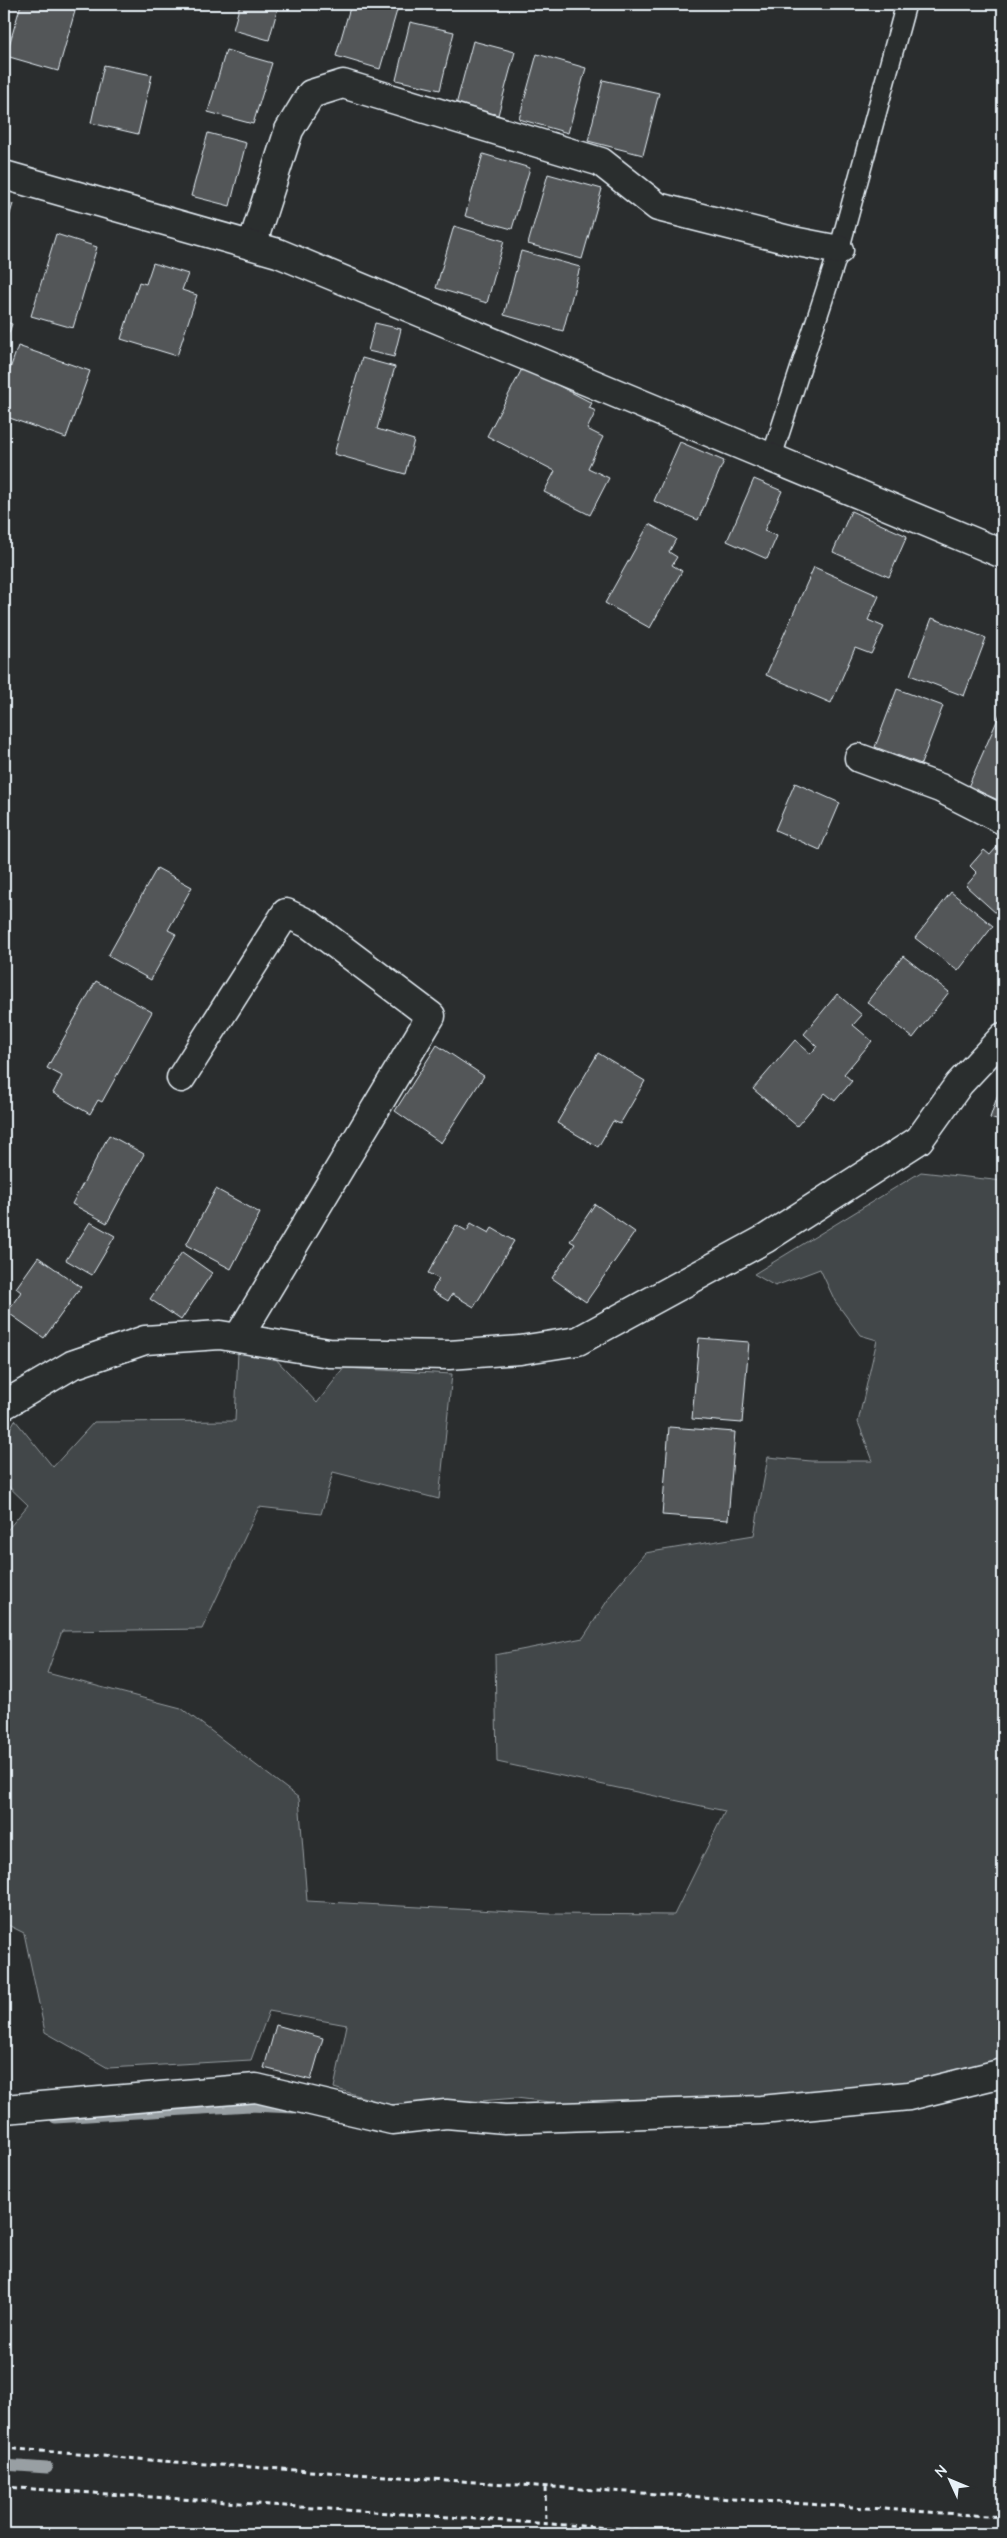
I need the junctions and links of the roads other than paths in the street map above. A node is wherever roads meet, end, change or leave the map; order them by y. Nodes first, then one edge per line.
1 (906, 4) edge
2 (4, 175) edge
3 (252, 245) junction
4 (839, 250) junction
5 (771, 459) junction
6 (1003, 554) edge
7 (859, 758) dead end
8 (1003, 820) edge
9 (1003, 1037) edge
10 (181, 1078) dead end
11 (238, 1338) junction
12 (4, 1405) edge
13 (1003, 2073) edge
14 (4, 2109) edge

1 - 4 lane
2 - 3 street
3 - 4 street
3 - 5 street
4 - 5 lane
5 - 6 street
7 - 8 street
9 - 11 street
10 - 11 street
11 - 12 street
13 - 14 street

